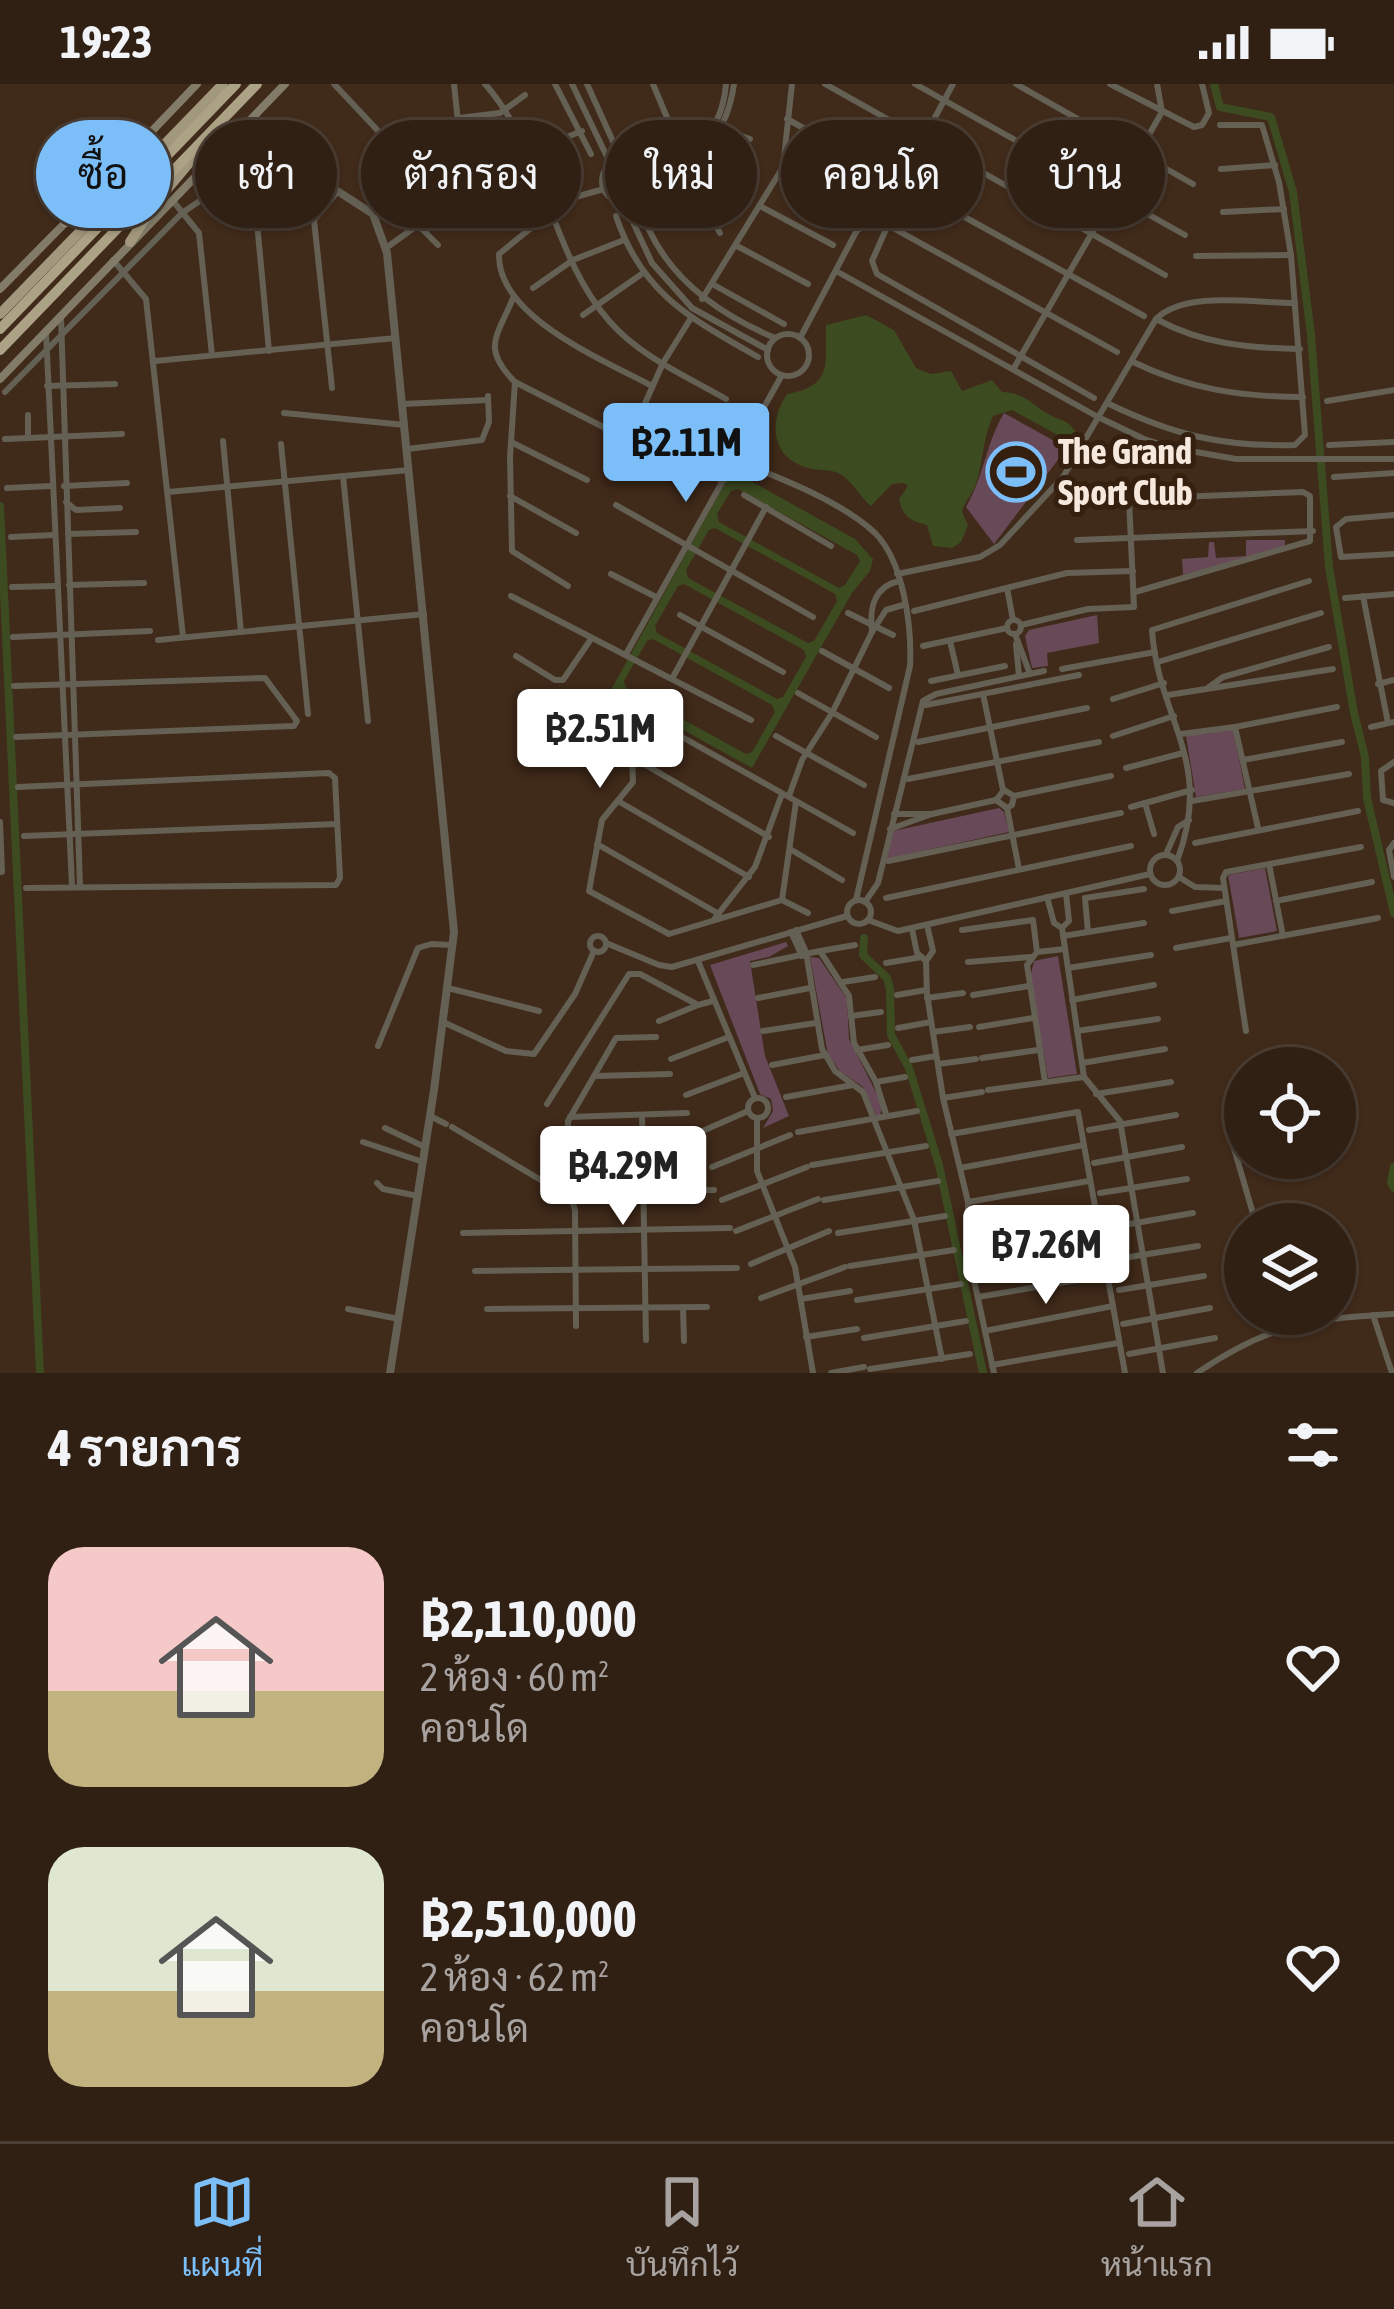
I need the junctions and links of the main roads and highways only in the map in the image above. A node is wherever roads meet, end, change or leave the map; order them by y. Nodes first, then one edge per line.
1 (197, 84) edge
2 (223, 84) edge
3 (236, 84) edge
4 (255, 84) edge
5 (286, 84) edge
6 (197, 111) junction
7 (163, 120) edge
8 (219, 120) edge
9 (171, 133) edge
10 (195, 145) edge
11 (195, 159) edge
12 (59, 228) edge
13 (130, 242) junction
14 (0, 290) edge
15 (0, 314) edge
16 (0, 328) edge
17 (2, 346) edge
18 (0, 379) edge

1 - 7 main road
2 - 6 highway
3 - 16 highway
4 - 8 highway
4 - 17 highway, bridge
5 - 13 main road
6 - 9 highway
6 - 15 highway
10 - 17 highway
11 - 13 highway
12 - 14 main road
13 - 18 main road

